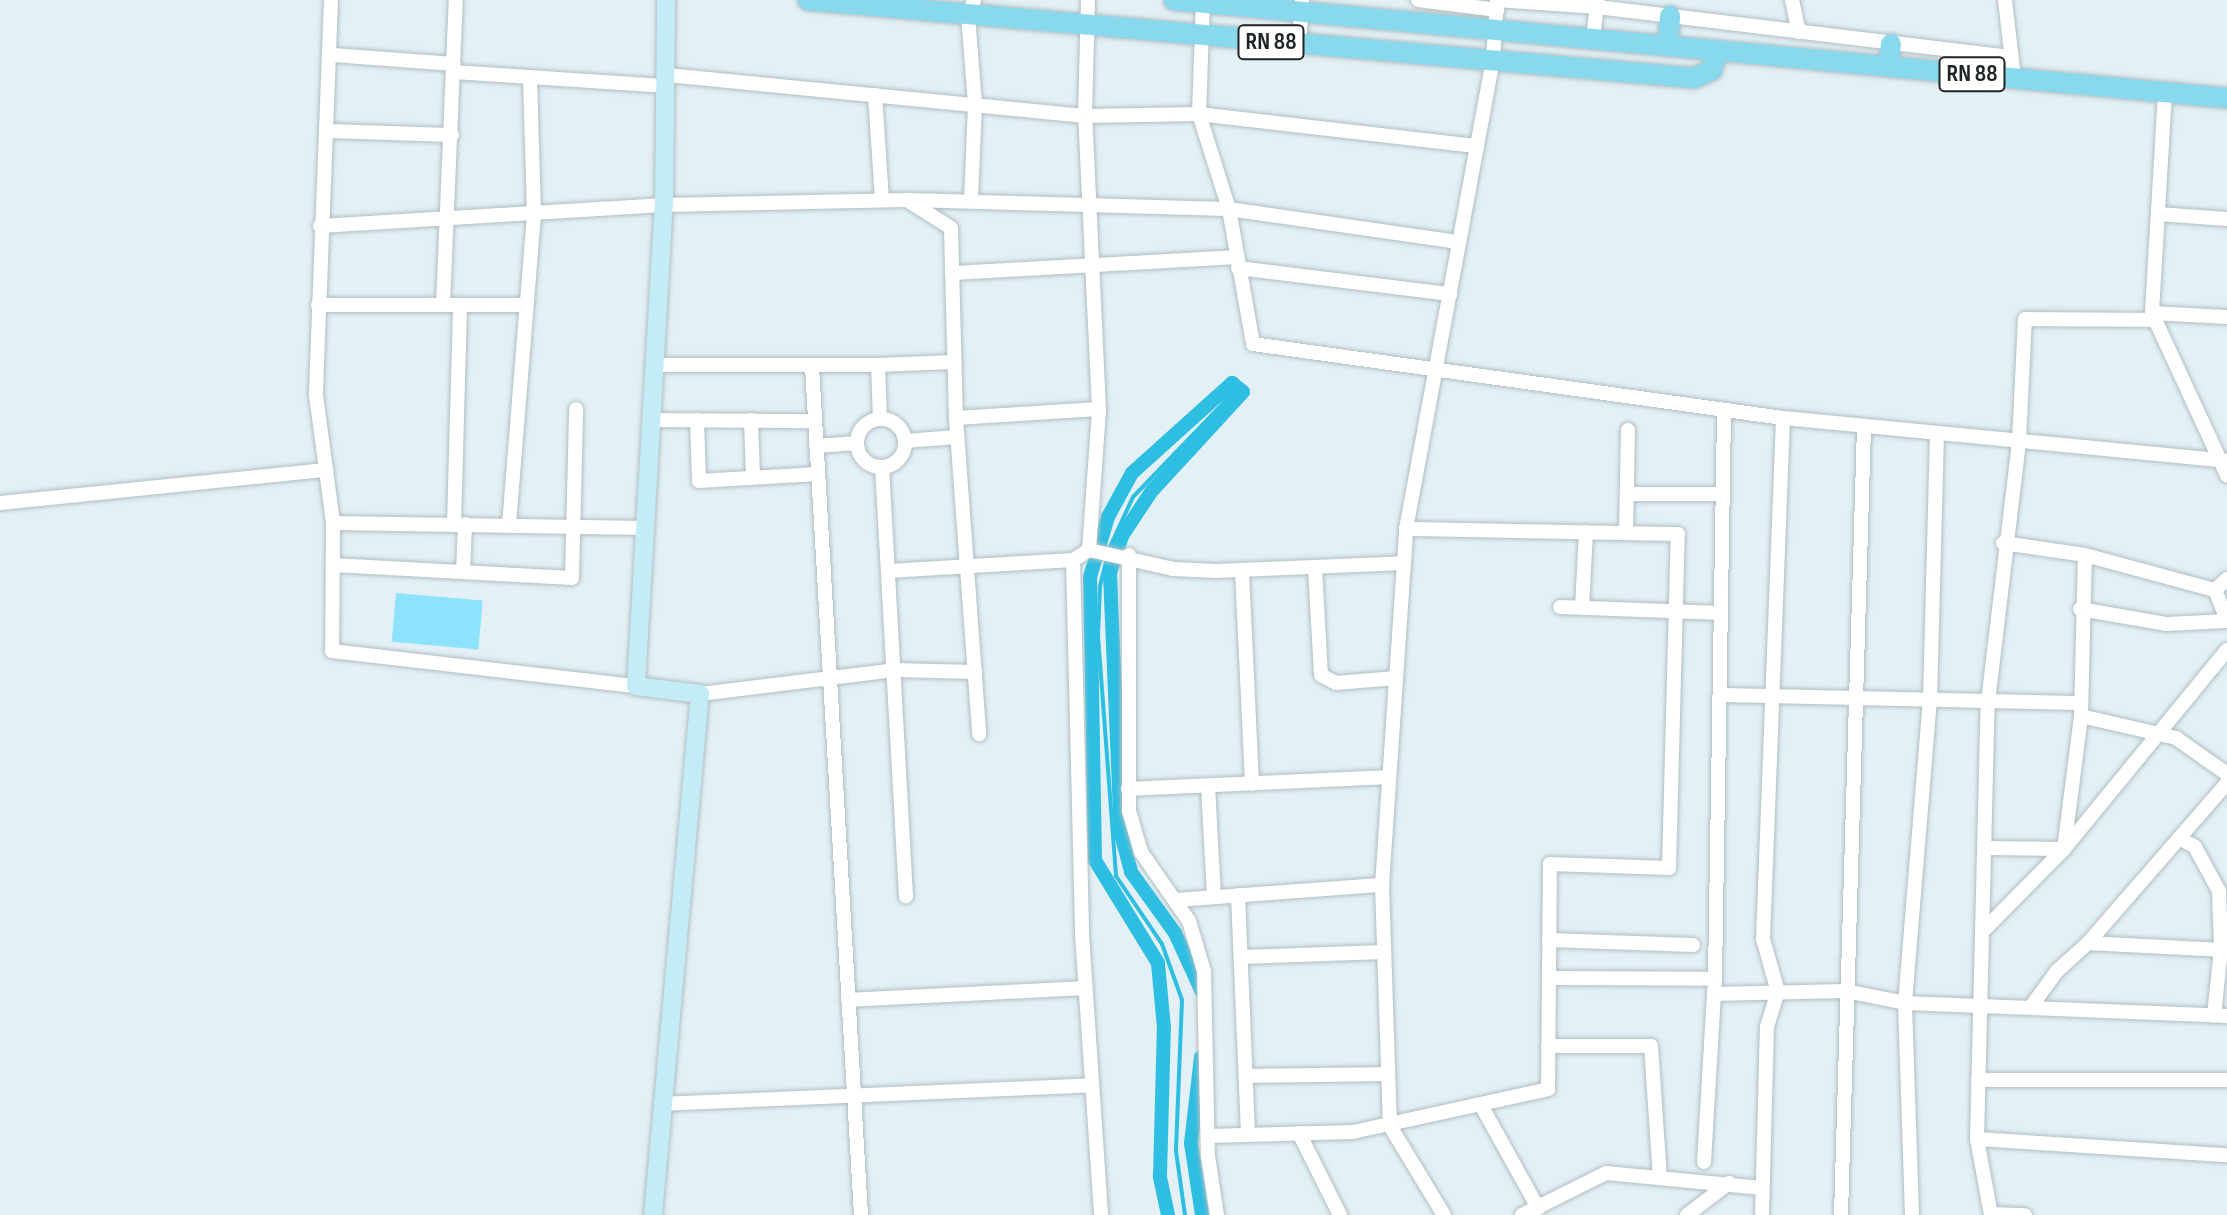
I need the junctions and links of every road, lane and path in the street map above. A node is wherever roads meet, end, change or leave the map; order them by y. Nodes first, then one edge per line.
1 (331, 0) edge
2 (456, 0) edge
3 (666, 0) edge
4 (818, 0) edge
5 (1088, 0) edge
6 (1174, 0) edge
7 (1418, 0) edge
8 (1792, 0) edge
9 (2005, 0) edge
10 (1202, 1) edge
11 (1598, 4) edge
12 (1302, 5) edge
13 (971, 8) edge
14 (1362, 8) edge
15 (1497, 10) edge
16 (1670, 16) junction
17 (1088, 27) junction
18 (1799, 32) junction
19 (1200, 38) junction
20 (1593, 38) junction
21 (1299, 44) junction
22 (1891, 44) junction
23 (1668, 46) junction
24 (1717, 51) junction
25 (333, 55) junction
26 (2012, 57) junction
27 (1493, 60) junction
28 (1889, 66) junction
29 (454, 68) junction
30 (530, 77) junction
31 (2014, 78) junction
32 (667, 80) junction
33 (2165, 93) junction
34 (875, 95) junction
35 (2227, 98) edge
36 (975, 104) junction
37 (1199, 114) junction
38 (1085, 116) junction
39 (327, 131) junction
40 (452, 135) junction
41 (1477, 146) junction
42 (882, 200) junction
43 (907, 200) junction
44 (971, 200) junction
45 (664, 205) junction
46 (1088, 205) junction
47 (1229, 209) junction
48 (534, 213) junction
49 (2158, 214) junction
50 (449, 218) junction
51 (2227, 219) edge
52 (320, 226) junction
53 (1459, 242) junction
54 (1237, 263) junction
55 (1089, 265) junction
56 (952, 273) junction
57 (1450, 294) junction
58 (318, 305) junction
59 (443, 305) junction
60 (460, 305) junction
61 (526, 305) junction
62 (2153, 316) junction
63 (2227, 317) edge
64 (953, 362) junction
65 (655, 365) junction
66 (878, 365) junction
67 (812, 366) junction
68 (1436, 369) junction
69 (576, 409) dead end
70 (1099, 409) junction
71 (1724, 410) junction
72 (956, 418) junction
73 (1783, 418) junction
74 (880, 419) junction
75 (652, 420) junction
76 (697, 420) junction
77 (751, 420) junction
78 (815, 421) junction
79 (1864, 426) junction
80 (1628, 430) dead end
81 (1937, 433) junction
82 (957, 437) junction
83 (905, 441) junction
84 (2019, 441) junction
85 (857, 443) junction
86 (816, 446) junction
87 (2223, 460) edge
88 (882, 467) junction
89 (326, 470) junction
90 (818, 474) junction
91 (2227, 475) edge
92 (753, 478) junction
93 (1630, 494) junction
94 (1723, 494) junction
95 (0, 503) edge
96 (333, 523) junction
97 (459, 524) junction
98 (509, 525) junction
99 (573, 525) junction
100 (645, 528) junction
101 (1406, 529) junction
102 (1586, 532) junction
103 (1626, 533) junction
104 (2003, 543) junction
105 (1093, 550) junction
106 (1123, 554) junction
107 (2085, 555) junction
108 (1073, 560) junction
109 (1404, 563) junction
110 (964, 564) junction
111 (333, 565) junction
112 (1315, 568) junction
113 (888, 571) junction
114 (1242, 571) junction
115 (463, 572) junction
116 (2227, 579) edge
117 (2215, 590) junction
118 (1560, 607) dead end
119 (1582, 608) junction
120 (2080, 609) junction
121 (1676, 613) junction
122 (1721, 613) junction
123 (2227, 620) edge
124 (2227, 650) edge
125 (895, 670) junction
126 (975, 672) junction
127 (826, 677) junction
128 (1396, 678) junction
129 (636, 686) junction
130 (700, 694) junction
131 (1720, 695) junction
132 (1775, 698) junction
133 (1855, 698) junction
134 (1930, 700) junction
135 (1988, 702) junction
136 (2081, 709) junction
137 (979, 734) dead end
138 (2160, 735) junction
139 (2227, 774) edge
140 (1389, 777) junction
141 (2227, 783) edge
142 (1252, 784) junction
143 (1208, 786) junction
144 (1128, 789) junction
145 (2179, 838) junction
146 (1988, 848) junction
147 (2064, 849) junction
148 (1382, 885) junction
149 (1238, 895) junction
150 (906, 896) dead end
151 (1214, 897) junction
152 (1176, 900) junction
153 (1986, 928) junction
154 (1549, 940) junction
155 (2088, 943) junction
156 (1693, 945) dead end
157 (2224, 949) edge
158 (1384, 952) junction
159 (1241, 957) junction
160 (1549, 978) junction
161 (1715, 986) junction
162 (1085, 988) junction
163 (1846, 991) junction
164 (1778, 992) junction
165 (848, 1000) junction
166 (1905, 1003) junction
167 (1982, 1004) junction
168 (2030, 1008) junction
169 (2220, 1016) edge
170 (1548, 1046) junction
171 (1388, 1074) junction
172 (1246, 1076) junction
173 (1978, 1080) junction
174 (2227, 1080) edge
175 (1092, 1085) junction
176 (854, 1097) junction
177 (661, 1104) junction
178 (1481, 1105) junction
179 (1390, 1126) junction
180 (1299, 1133) junction
181 (1248, 1135) junction
182 (1208, 1136) junction
183 (1977, 1139) junction
184 (2227, 1155) edge
185 (1704, 1162) dead end
186 (1660, 1177) junction
187 (1729, 1183) junction
188 (1762, 1188) junction
189 (1538, 1208) junction
190 (1991, 1214) edge
191 (653, 1215) edge
192 (861, 1215) edge
193 (1101, 1215) edge
194 (1217, 1215) edge
195 (1340, 1215) edge
196 (1444, 1215) edge
197 (1522, 1215) edge
198 (1687, 1215) edge
199 (1762, 1215) edge
200 (1841, 1215) edge
201 (1912, 1215) edge
202 (2025, 1215) edge

1 - 25 street
2 - 29 street
3 - 32 street
4 - 13 main road, RN 88
5 - 17 street
6 - 10 main road
7 - 15 street
8 - 18 street
9 - 26 street
10 - 12 main road
10 - 19 street
11 - 15 street
11 - 16 street
11 - 20 street
12 - 14 main road
12 - 21 street
13 - 17 main road, RN 88
13 - 36 street
14 - 15 main road
15 - 20 main road
15 - 27 street
16 - 18 street
16 - 23 main road
17 - 19 main road, RN 88
17 - 38 street
18 - 22 street
19 - 21 main road, RN 88
19 - 37 street
20 - 23 main road
21 - 27 main road, RN 88
22 - 26 street
22 - 28 main road
23 - 24 main road
24 - 27 main road, RN 88
24 - 28 main road, RN 88
25 - 29 street
25 - 39 street
26 - 31 street
27 - 41 street
28 - 31 main road, RN 88
29 - 30 street
29 - 40 street
30 - 32 street
30 - 48 street
31 - 33 main road, RN 88
32 - 34 street
32 - 45 street
33 - 35 main road, RN 88
33 - 49 street
34 - 36 street
34 - 42 street
36 - 38 street
36 - 44 street
37 - 38 street
37 - 41 street
37 - 47 street
38 - 46 street
39 - 40 street
39 - 52 street
40 - 50 street
41 - 53 street
42 - 43 street
42 - 45 street
43 - 44 street
43 - 56 street
44 - 46 street
45 - 48 street
45 - 65 street
46 - 47 street
46 - 55 street
47 - 53 street
47 - 54 street
48 - 50 street
48 - 61 street
49 - 51 street
49 - 62 street
50 - 52 street
50 - 59 street
52 - 58 street
53 - 57 street
54 - 55 street
54 - 57 street
54 - 68 street
55 - 56 street
55 - 70 street
56 - 64 street
57 - 68 street
58 - 59 street
58 - 89 street
59 - 60 street
60 - 61 street
60 - 97 street
61 - 98 street
62 - 63 street
62 - 84 street
62 - 87 street
64 - 66 street
64 - 72 street
65 - 67 street
65 - 75 street
66 - 67 street
66 - 74 street
67 - 78 street
68 - 71 street
68 - 101 street
69 - 99 street
70 - 72 street
70 - 105 street
71 - 73 street
71 - 94 street
72 - 82 street
73 - 79 street
73 - 132 street
74 - 83 street
74 - 85 street
75 - 76 street
75 - 100 street
76 - 77 street
76 - 92 street
77 - 78 street
77 - 92 street
78 - 86 street
79 - 81 street
79 - 133 street
80 - 93 street
81 - 84 street
81 - 134 street
82 - 83 street
82 - 110 street
83 - 88 street
84 - 87 street
84 - 104 street
85 - 86 street
85 - 88 street
86 - 90 street
87 - 91 street
88 - 113 street
89 - 95 street
89 - 96 street
90 - 92 street
90 - 127 street
93 - 94 street
93 - 103 street
94 - 122 street
96 - 97 street
96 - 111 street
97 - 98 street
97 - 115 street
98 - 99 street
99 - 100 street
99 - 115 street
100 - 129 street
101 - 102 street
101 - 109 street
102 - 103 street
102 - 119 street
103 - 121 street
104 - 107 street
104 - 135 street
105 - 106 street
105 - 108 street
106 - 114 street
106 - 144 street
107 - 117 street
107 - 120 street
108 - 110 street
108 - 162 street
109 - 112 street
109 - 128 street
110 - 113 street
110 - 126 street
111 - 115 street
111 - 129 street
112 - 114 street
112 - 128 street
113 - 125 street
114 - 142 street
116 - 117 street
117 - 123 street
118 - 119 street
119 - 121 street
120 - 123 street
120 - 136 street
121 - 122 street
121 - 154 street
122 - 131 street
124 - 138 street
125 - 126 street
125 - 127 street
125 - 150 street
126 - 137 street
127 - 130 street
127 - 165 street
128 - 140 street
129 - 130 street
130 - 177 street
131 - 132 street
131 - 161 street
132 - 133 street
132 - 164 street
133 - 134 street
133 - 163 street
134 - 135 street
134 - 166 street
135 - 136 street
135 - 146 street
136 - 138 street
136 - 147 street
138 - 139 street
138 - 147 street
140 - 142 street
140 - 148 street
141 - 145 street
142 - 143 street
143 - 144 street
143 - 151 street
144 - 152 street
145 - 155 street
145 - 157 street
146 - 147 street
146 - 153 street
147 - 153 street
148 - 149 street
148 - 158 street
149 - 151 street
149 - 159 street
151 - 152 street
152 - 182 street
153 - 167 street
154 - 156 street
154 - 160 street
155 - 157 street
155 - 168 street
157 - 169 street
158 - 159 street
158 - 171 street
159 - 172 street
160 - 161 street
160 - 170 street
161 - 164 street
161 - 185 street
162 - 165 street
162 - 175 street
163 - 164 street
163 - 166 street
163 - 200 street
164 - 188 street
165 - 176 street
166 - 167 street
166 - 201 street
167 - 168 street
167 - 173 street
168 - 169 street
170 - 178 street
170 - 186 street
171 - 172 street
171 - 179 street
172 - 181 street
173 - 174 street
173 - 183 street
175 - 176 street
175 - 193 street
176 - 177 street
176 - 192 street
177 - 191 street
178 - 179 street
178 - 189 street
179 - 180 street
179 - 196 street
180 - 181 street
180 - 195 street
181 - 182 street
182 - 194 street
183 - 184 street
183 - 190 street
186 - 187 street
186 - 189 street
187 - 188 street
187 - 198 street
188 - 199 street
189 - 197 street
190 - 202 street

